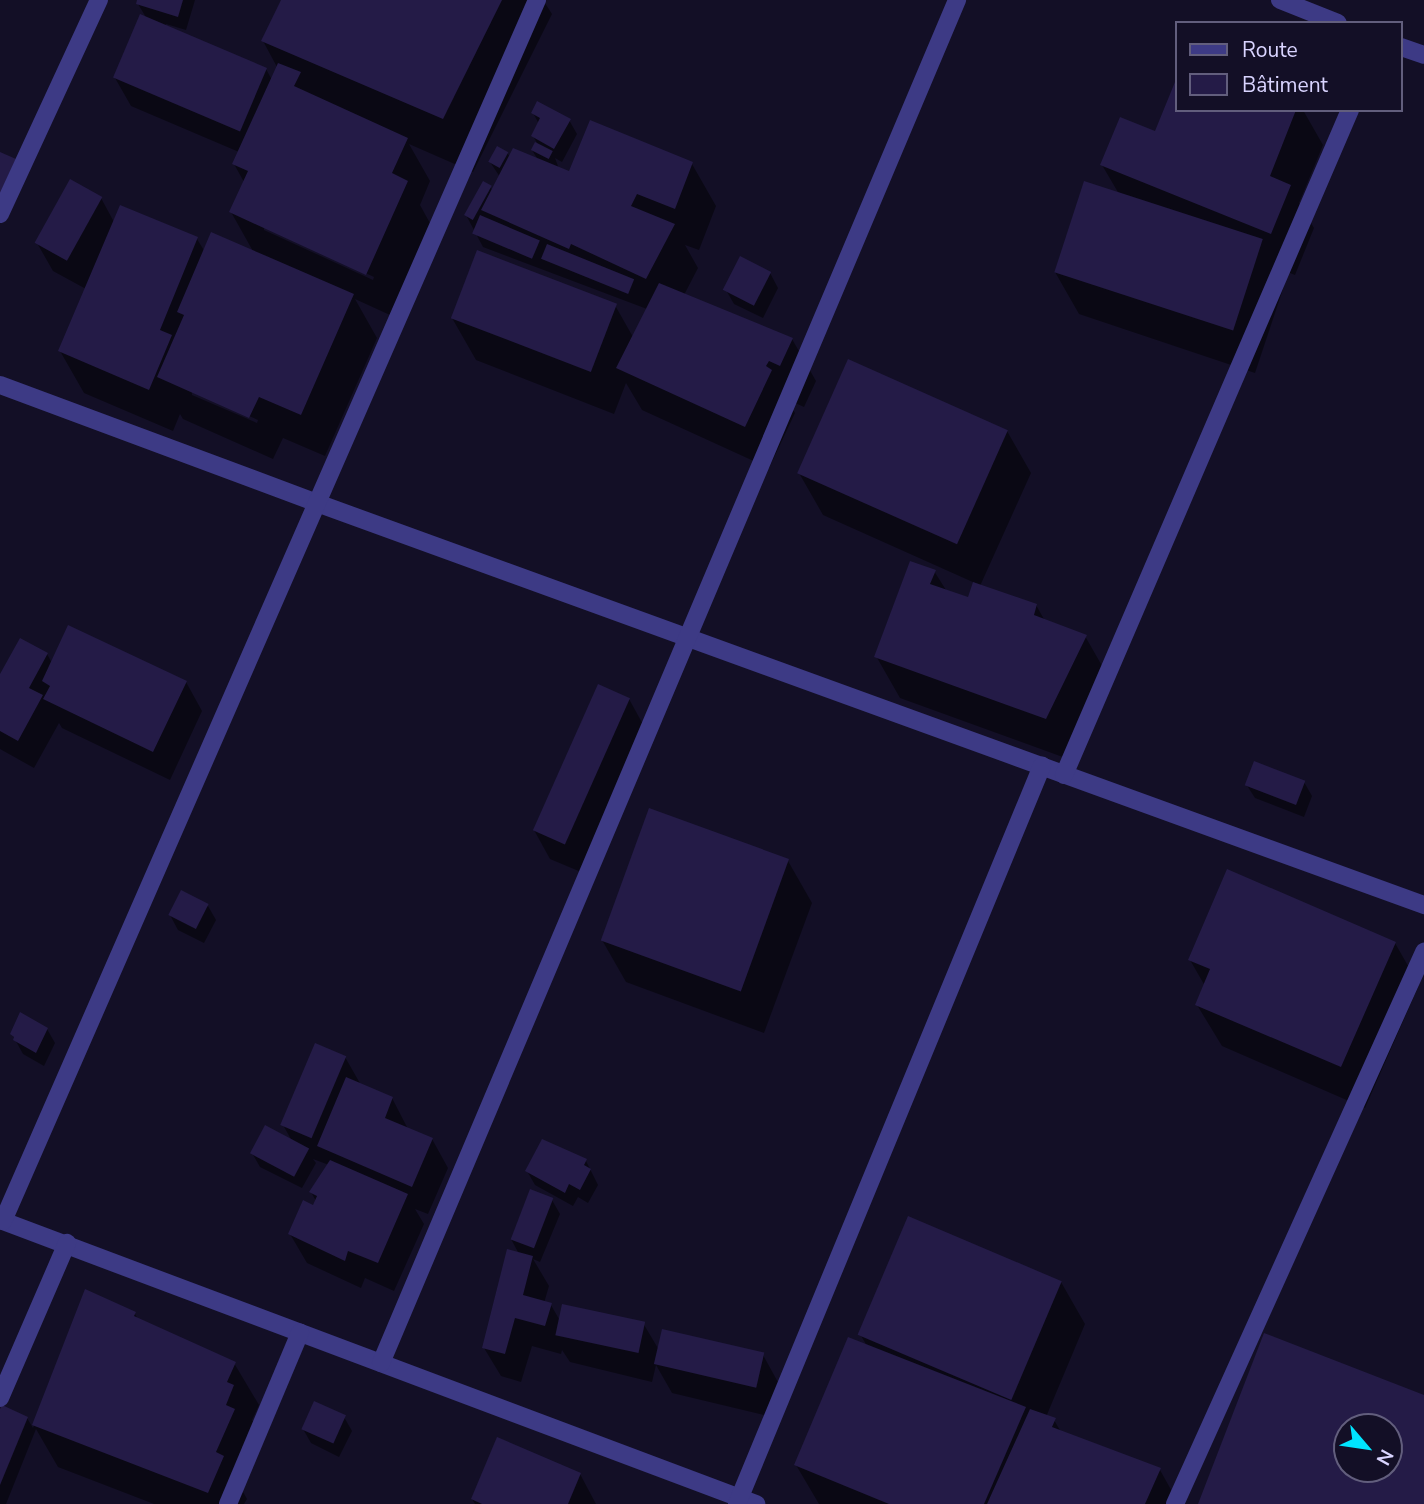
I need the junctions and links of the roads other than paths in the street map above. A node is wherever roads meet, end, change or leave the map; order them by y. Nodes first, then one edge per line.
1 (99, 0) edge
2 (537, 0) edge
3 (957, 0) edge
4 (1280, 0) edge
5 (1333, 21) edge
6 (1403, 48) edge
7 (1424, 55) edge
8 (1349, 112) edge
9 (0, 214) edge
10 (0, 385) edge
11 (317, 503) junction
12 (689, 638) junction
13 (1042, 766) junction
14 (1064, 775) junction
15 (1424, 905) edge
16 (1424, 952) edge
17 (1, 1220) edge
18 (67, 1244) junction
19 (300, 1333) junction
20 (381, 1363) junction
21 (0, 1398) edge
22 (744, 1502) edge
23 (228, 1504) edge
24 (1175, 1504) edge

1 - 9 street
2 - 11 street
3 - 12 street
4 - 5 street
6 - 7 street
8 - 14 street
10 - 11 street
11 - 12 street
11 - 17 street
12 - 13 street
12 - 20 street
13 - 14 street
13 - 22 street
14 - 15 street
16 - 24 street
17 - 18 street
18 - 19 street
18 - 21 street
19 - 20 street
19 - 23 street
20 - 22 street

